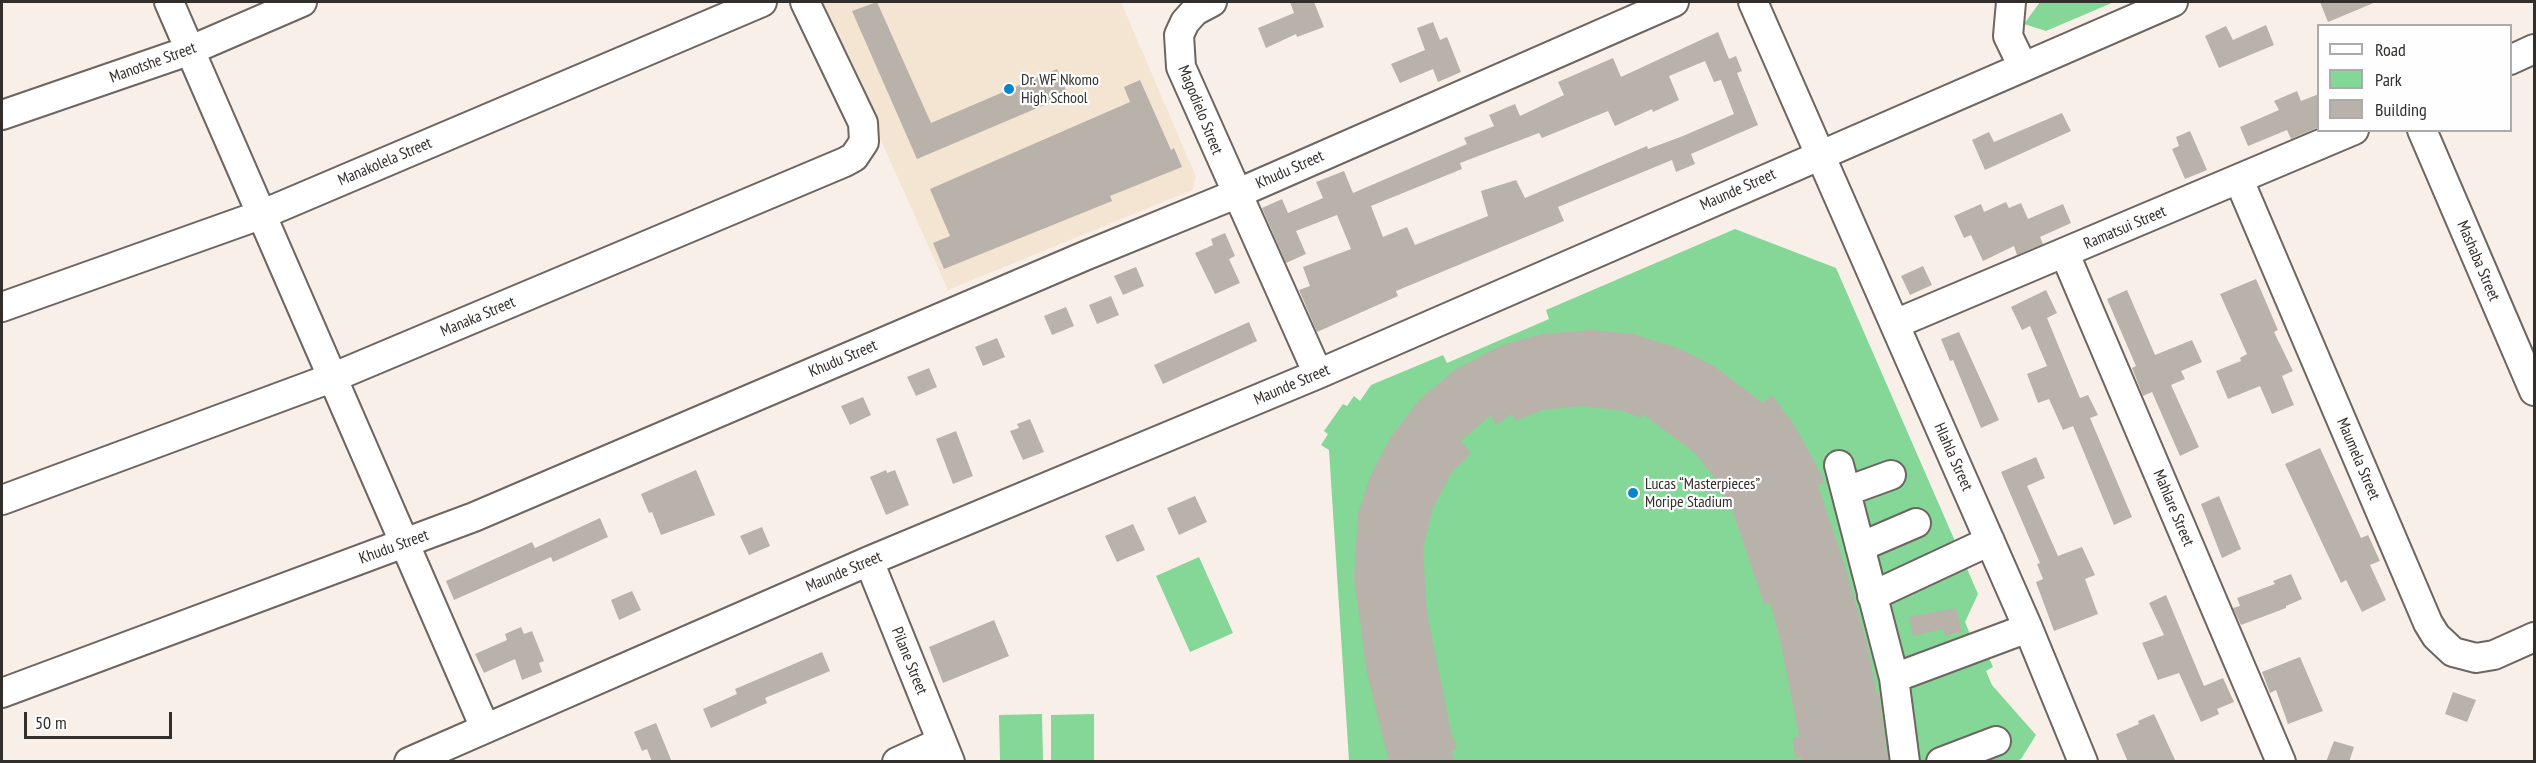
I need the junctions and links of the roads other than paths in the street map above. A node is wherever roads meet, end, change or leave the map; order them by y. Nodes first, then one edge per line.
1 (169, 2) edge
2 (302, 2) edge
3 (762, 2) edge
4 (805, 2) edge
5 (1212, 2) edge
6 (1674, 2) edge
7 (1754, 2) edge
8 (2011, 2) edge
9 (2173, 2) edge
10 (2535, 49) edge
11 (191, 50) junction
12 (2512, 60) edge
13 (2023, 67) junction
14 (2, 116) edge
15 (2349, 132) edge
16 (2423, 132) edge
17 (1821, 154) junction
18 (2239, 180) junction
19 (1236, 194) junction
20 (263, 214) junction
21 (2065, 254) junction
22 (2, 307) edge
23 (1895, 324) junction
24 (1318, 374) junction
25 (334, 377) junction
26 (2535, 392) edge
27 (1839, 465) dead end
28 (1891, 474) dead end
29 (1847, 491) junction
30 (2, 500) edge
31 (1916, 523) dead end
32 (1990, 542) junction
33 (404, 543) junction
34 (1860, 547) junction
35 (869, 561) junction
36 (1872, 596) junction
37 (2028, 628) junction
38 (2535, 637) edge
39 (1894, 678) junction
40 (2, 693) edge
41 (485, 728) junction
42 (1996, 741) dead end
43 (945, 752) edge
44 (409, 762) edge
45 (897, 762) edge
46 (1905, 762) edge
47 (1941, 762) edge
48 (2083, 762) edge
49 (2280, 762) edge

1 - 11 street
2 - 11 street, Manotshe Street
3 - 20 street, Manakolela Street
4 - 25 street, Manaka Street
5 - 19 street, Magodielo Street
6 - 19 street, Khudu Street
7 - 17 street, Hlahla Street
8 - 13 street
9 - 13 street, Maunde Street
10 - 12 street
11 - 14 street, Manotshe Street
11 - 20 street
13 - 17 street, Maunde Street
15 - 18 street, Ramatsui Street
16 - 26 street, Mashaba Street
17 - 23 street, Hlahla Street
17 - 24 street, Maunde Street
18 - 21 street, Ramatsui Street
18 - 38 street, Maumela Street
19 - 24 street, Magodielo Street
19 - 33 street, Khudu Street
20 - 22 street, Manakolela Street
20 - 25 street
21 - 23 street, Ramatsui Street
21 - 49 street, Mahlare Street
23 - 32 street, Hlahla Street
24 - 35 street, Maunde Street
25 - 30 street, Manaka Street
25 - 33 street
27 - 29 street
28 - 29 street
29 - 34 street
31 - 34 street
32 - 36 street
32 - 37 street, Hlahla Street
33 - 40 street, Khudu Street
33 - 41 street
34 - 36 street
35 - 41 street, Maunde Street
35 - 43 street, Pilane Street
36 - 39 street
37 - 39 street
37 - 48 street, Hlahla Street
39 - 46 street
41 - 44 street, Maunde Street
42 - 47 street
43 - 45 street

